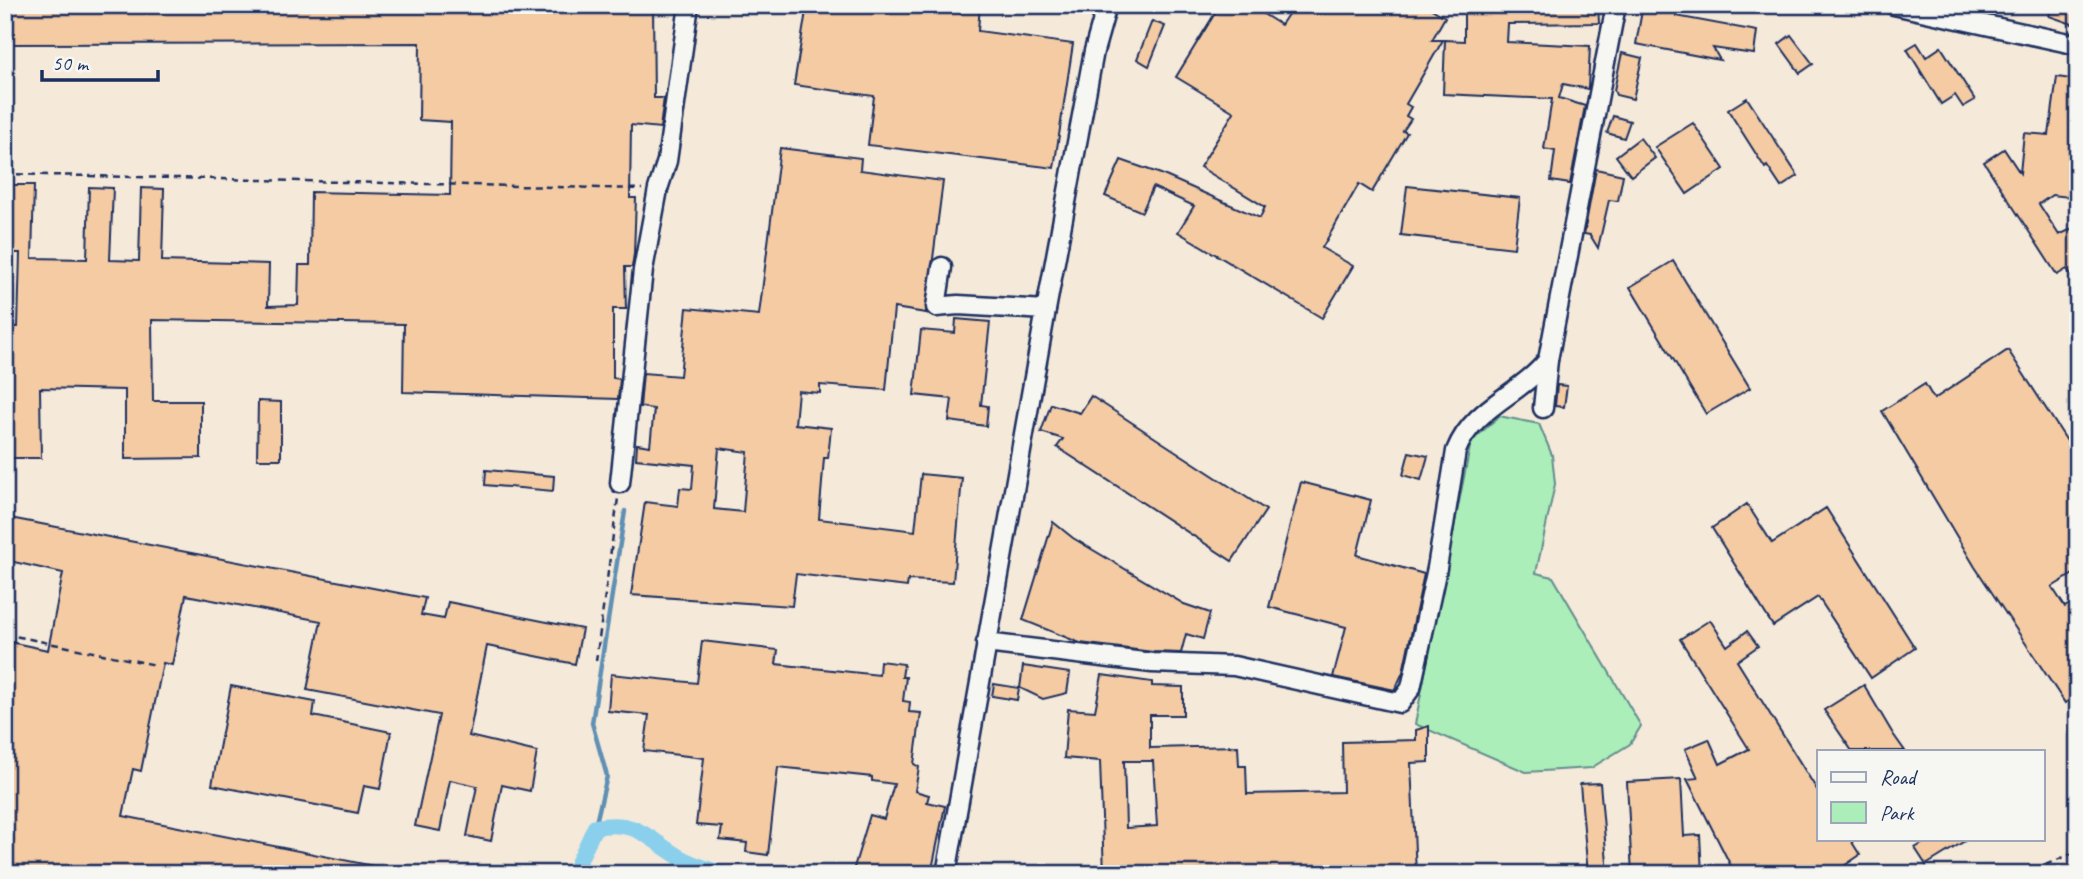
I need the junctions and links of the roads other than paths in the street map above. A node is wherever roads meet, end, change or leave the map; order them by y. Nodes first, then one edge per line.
1 (689, 5) edge
2 (1107, 5) edge
3 (1616, 5) edge
4 (1894, 5) edge
5 (2078, 45) edge
6 (942, 267) dead end
7 (1039, 310) junction
8 (1548, 360) junction
9 (1543, 408) dead end
10 (620, 482) road end
11 (986, 643) junction
12 (946, 874) edge

1 - 10 street
2 - 7 street
3 - 8 street
4 - 5 street
6 - 7 street
7 - 11 street
8 - 9 street
8 - 11 street
11 - 12 street

